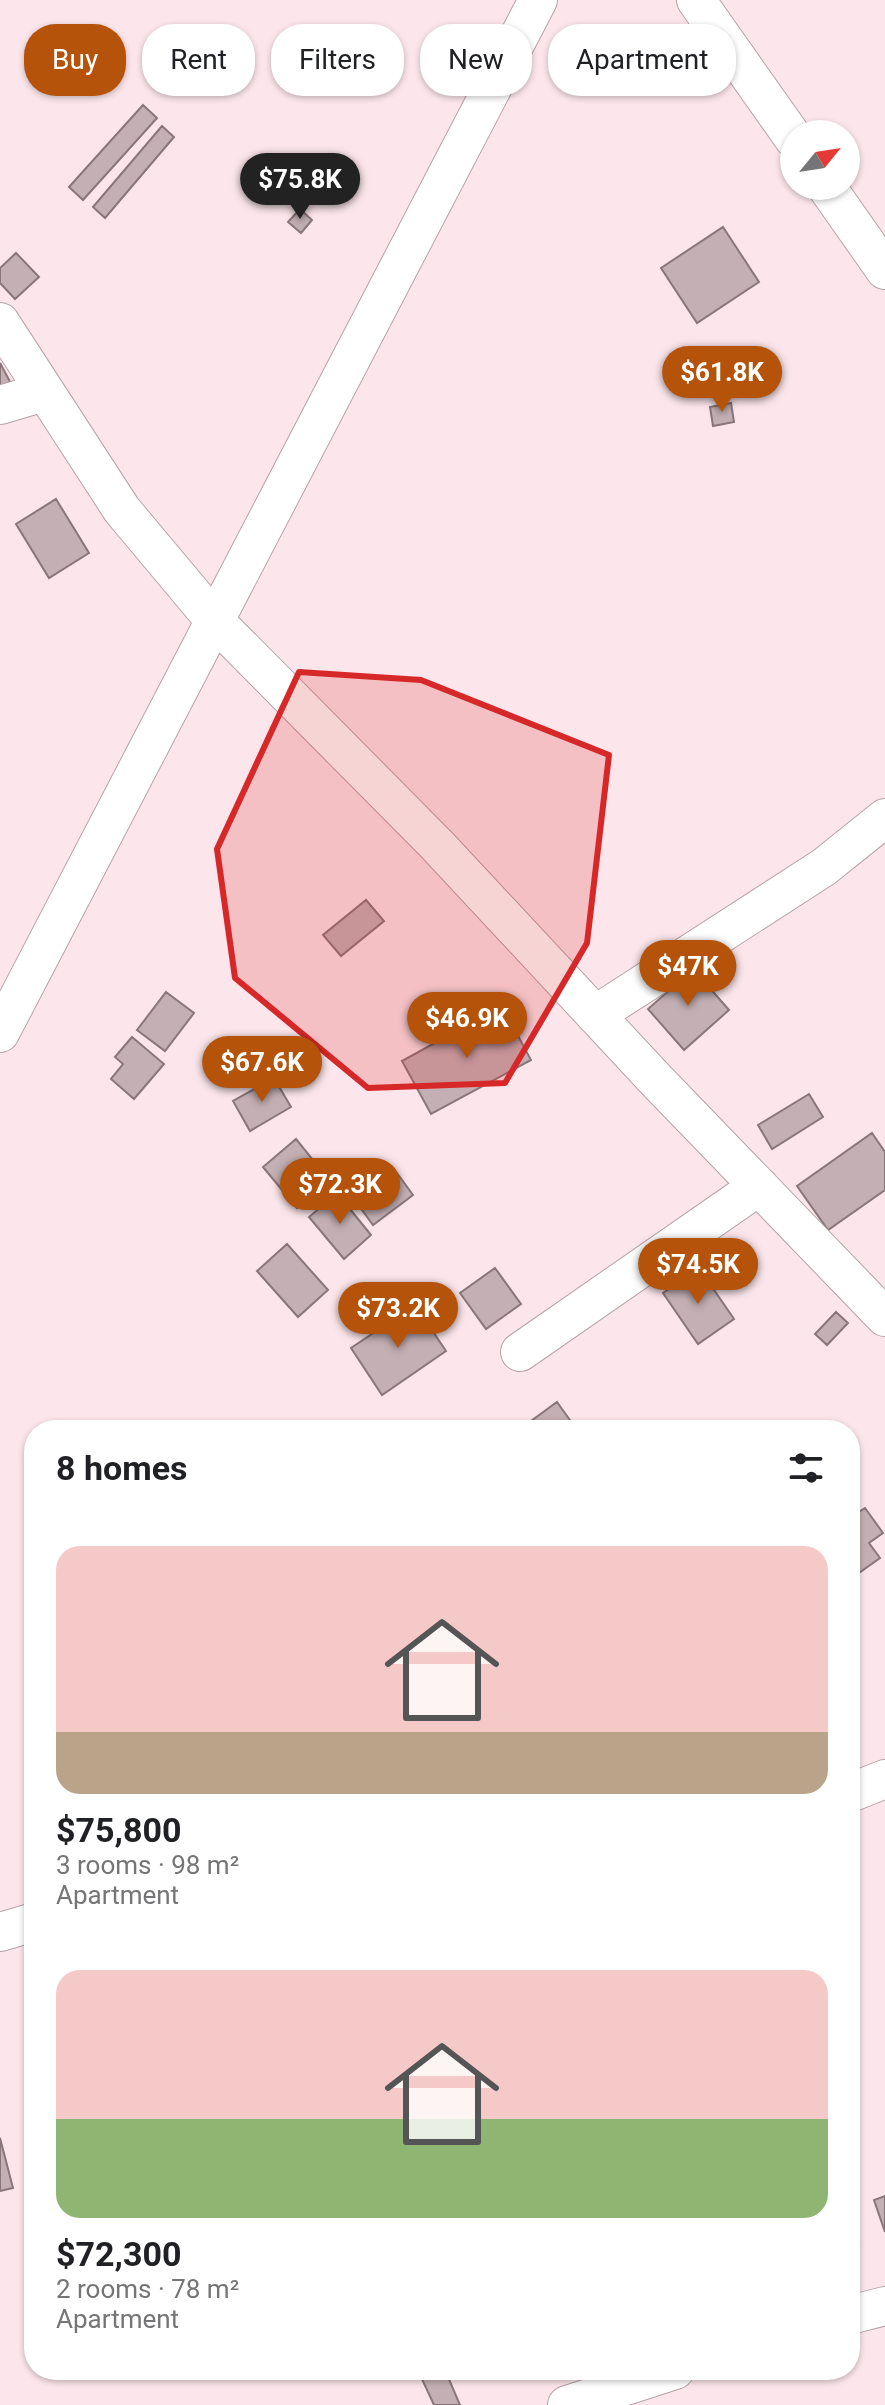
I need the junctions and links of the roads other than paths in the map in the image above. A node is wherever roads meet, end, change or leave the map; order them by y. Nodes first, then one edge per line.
1 (538, 0) edge
2 (696, 0) edge
3 (781, 120) edge
4 (836, 200) edge
5 (885, 270) edge
6 (0, 322) edge
7 (44, 392) junction
8 (0, 405) edge
9 (215, 621) junction
10 (885, 818) edge
11 (595, 1015) junction
12 (0, 1033) edge
13 (759, 1186) junction
14 (885, 1317) edge
15 (520, 1352) dead end
16 (885, 1779) edge
17 (860, 1789) edge
18 (24, 1925) edge
19 (0, 1932) edge
20 (885, 2306) edge
21 (860, 2312) edge
22 (644, 2380) edge
23 (567, 2405) edge

1 - 9 street
2 - 3 street
4 - 5 street
6 - 7 street
7 - 8 street
7 - 9 street
9 - 11 street
9 - 12 street
10 - 11 street
11 - 13 street
13 - 14 street
13 - 15 street
16 - 17 street
18 - 19 street
20 - 21 street
22 - 23 street

